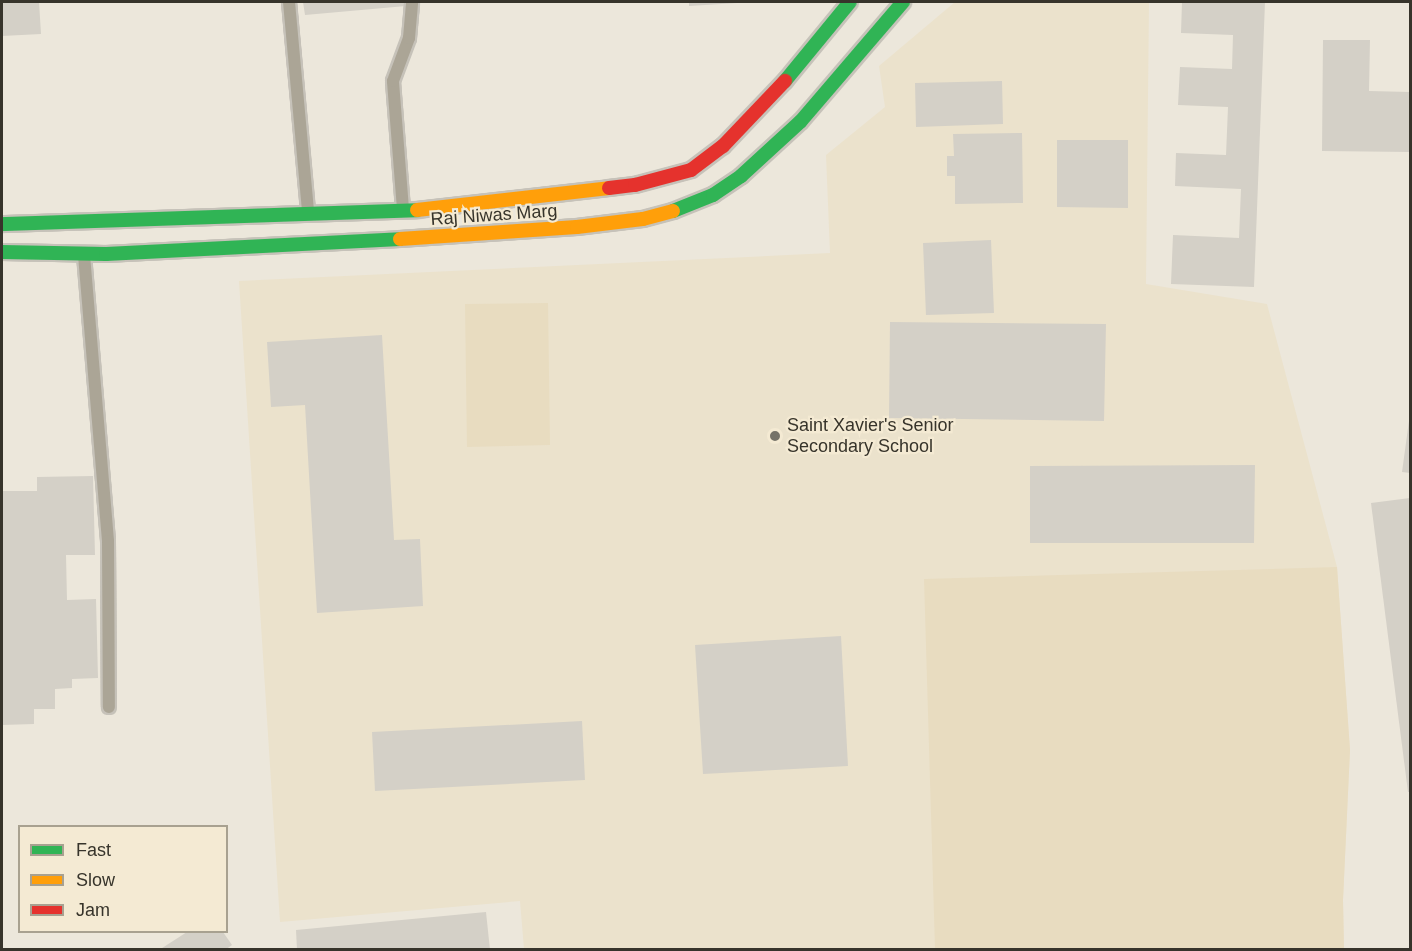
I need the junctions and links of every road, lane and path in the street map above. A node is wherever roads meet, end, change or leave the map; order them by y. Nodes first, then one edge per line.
1 (289, 2) edge
2 (412, 2) edge
3 (850, 2) edge
4 (903, 2) edge
5 (403, 210) junction
6 (308, 214) junction
7 (2, 224) edge
8 (83, 237) junction
9 (2, 252) edge
10 (109, 707) dead end

1 - 6 lane
2 - 5 lane
3 - 5 street, Raj Niwas Marg
4 - 8 street, Raj Niwas Marg
5 - 6 street, Raj Niwas Marg
6 - 8 street, Raj Niwas Marg
7 - 8 street, Raj Niwas Marg
8 - 9 street, Raj Niwas Marg
8 - 10 lane

